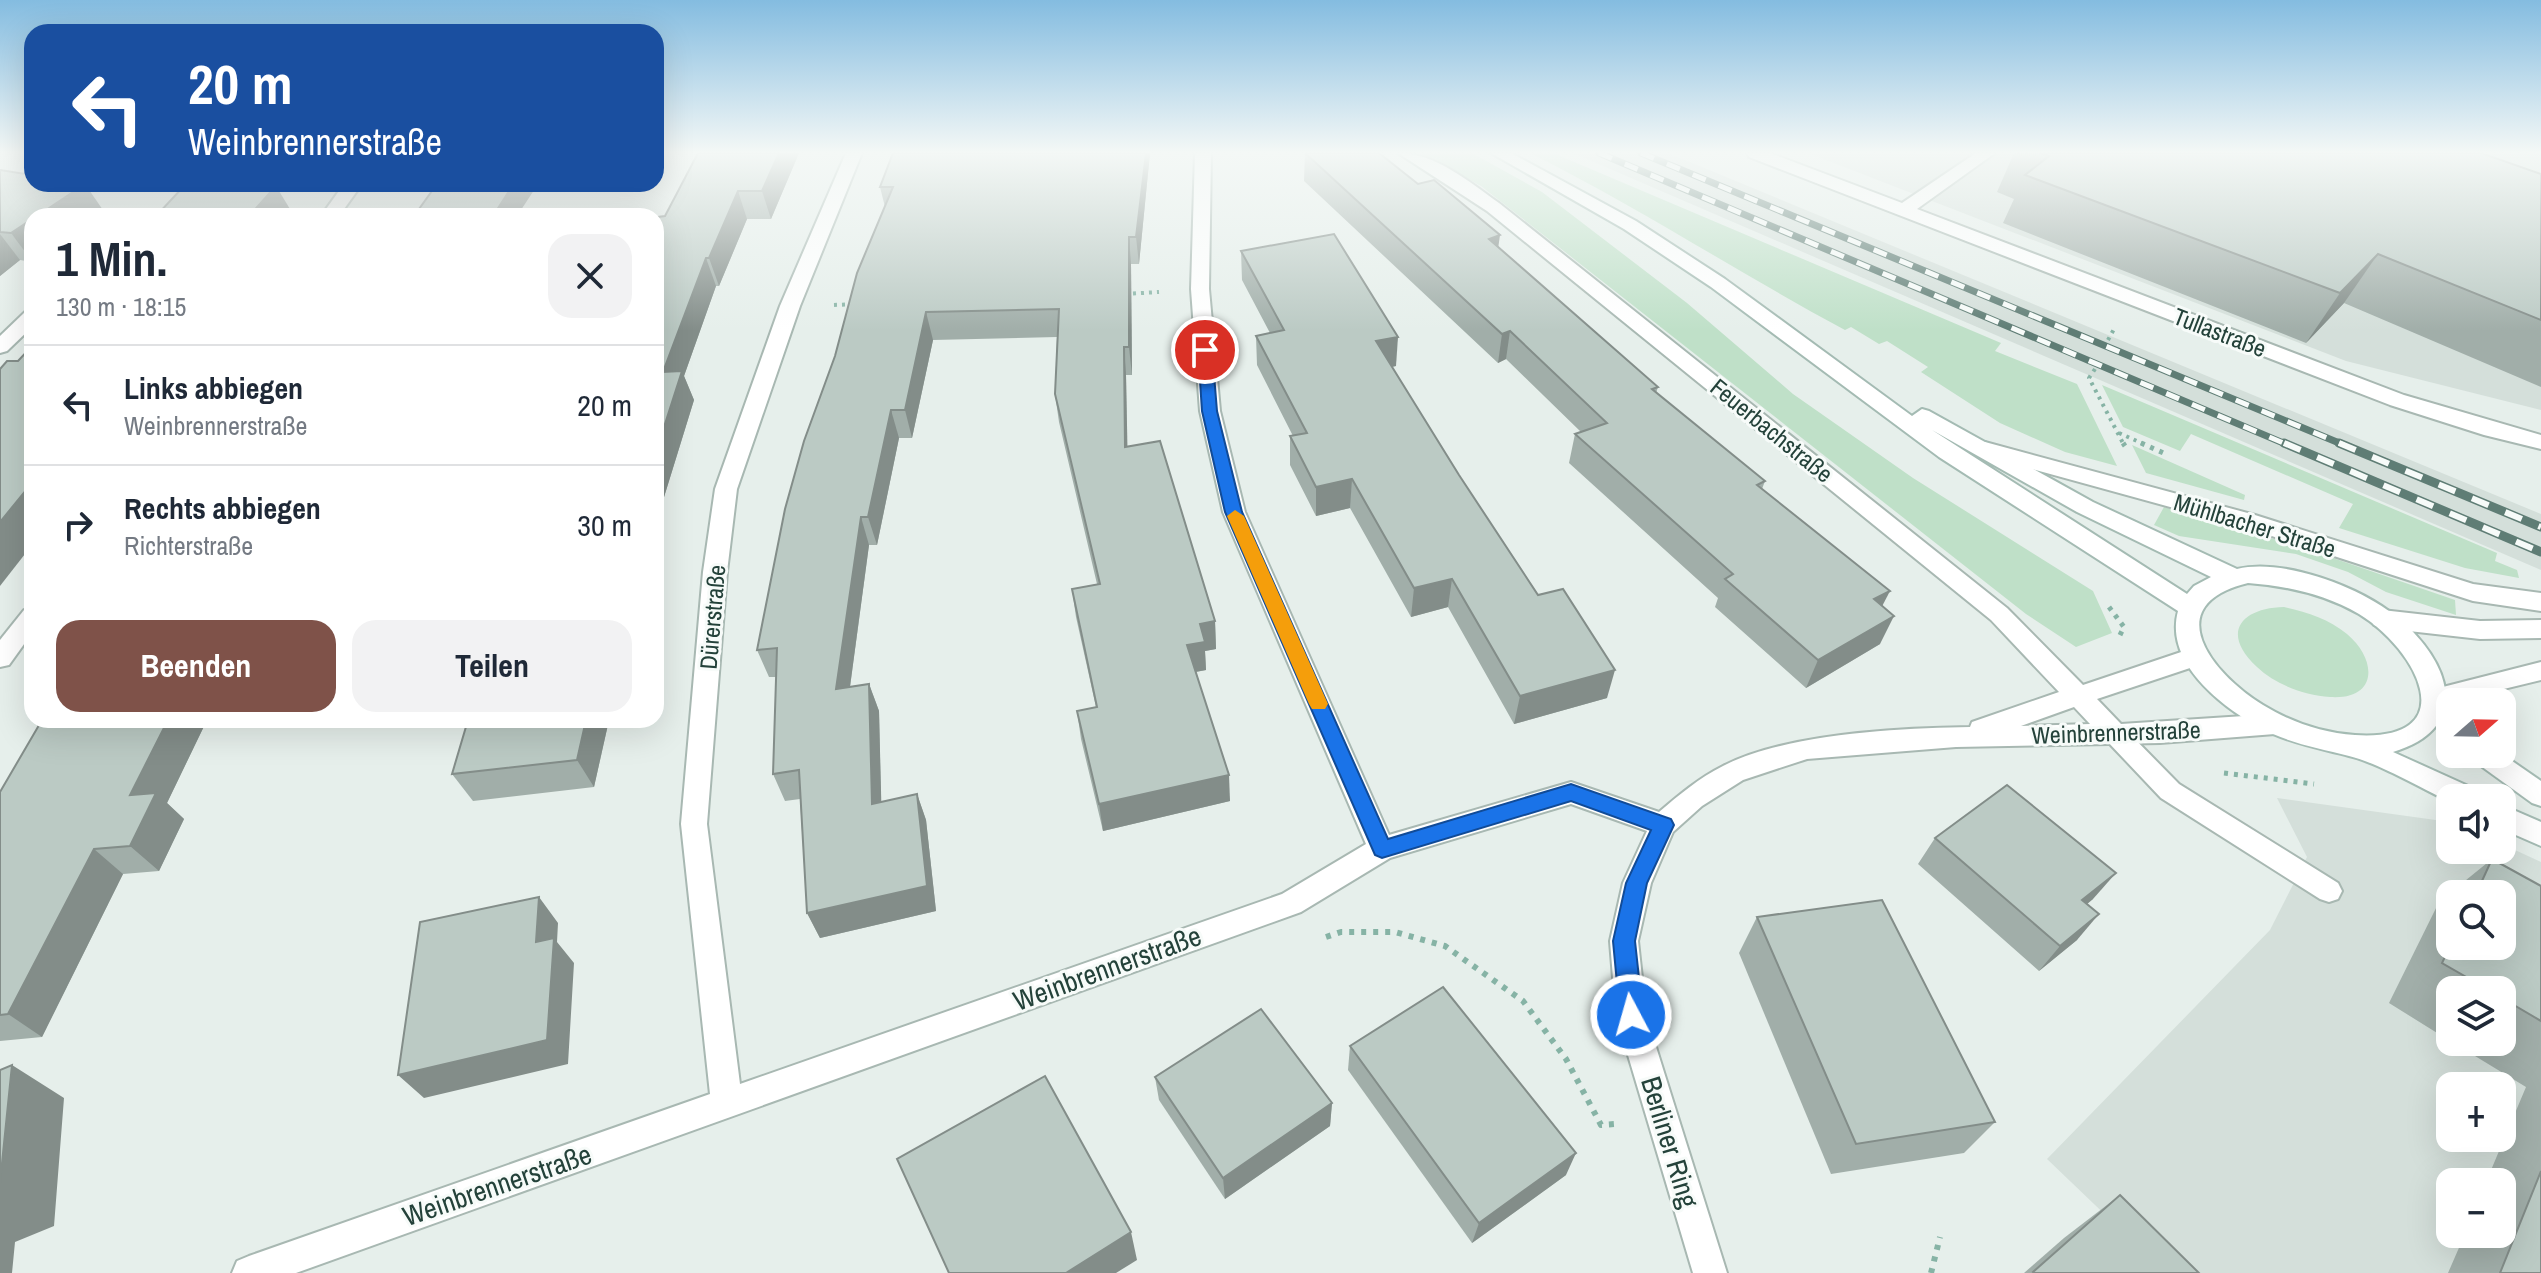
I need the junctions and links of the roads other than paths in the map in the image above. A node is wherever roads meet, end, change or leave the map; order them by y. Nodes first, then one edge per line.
1 (829, 212) edge
2 (1202, 212) edge
3 (1499, 212) edge
4 (1607, 212) edge
5 (1910, 212) edge
6 (24, 324) edge
7 (0, 347) edge
8 (1828, 361) junction
9 (2541, 442) edge
10 (1969, 444) junction
11 (2232, 577) junction
12 (2541, 602) edge
13 (2189, 607) junction
14 (2382, 619) junction
15 (24, 626) edge
16 (2541, 629) edge
17 (2196, 656) junction
18 (0, 658) edge
19 (2541, 671) edge
20 (2500, 688) edge
21 (2078, 696) junction
22 (2436, 698) edge
23 (2436, 716) edge
24 (2275, 724) junction
25 (2115, 734) junction
26 (1956, 737) junction
27 (2354, 746) junction
28 (2503, 768) edge
29 (2437, 784) edge
30 (2541, 795) edge
31 (2516, 823) edge
32 (1663, 825) junction
33 (2541, 835) edge
34 (1382, 849) junction
35 (2329, 891) dead end
36 (727, 1104) junction
37 (249, 1273) edge
38 (1710, 1273) edge

1 - 36 street, Dürerstraße
2 - 34 street
3 - 21 street, Feuerbachstraße
4 - 8 street, Mühlbacher Straße
5 - 9 street, Tullastraße
6 - 7 street
8 - 10 street, Mühlbacher Straße
8 - 13 street, Mühlbacher Straße
10 - 11 street, Mühlbacher Straße
10 - 12 street, Mühlbacher Straße
11 - 13 street
11 - 14 street
13 - 17 street
14 - 16 street
14 - 22 street
15 - 18 street
17 - 21 street, Weinbrennerstraße
17 - 24 street
19 - 20 street
21 - 25 street, Feuerbachstraße
21 - 26 street, Weinbrennerstraße
23 - 27 street
24 - 25 street, Weinbrennerstraße
24 - 27 street
25 - 26 street, Weinbrennerstraße
25 - 35 lane
26 - 32 street, Weinbrennerstraße
27 - 29 street
28 - 30 street
31 - 33 street
32 - 34 street, Weinbrennerstraße
32 - 38 street, Berliner Ring
34 - 36 street, Weinbrennerstraße
36 - 37 street, Weinbrennerstraße

